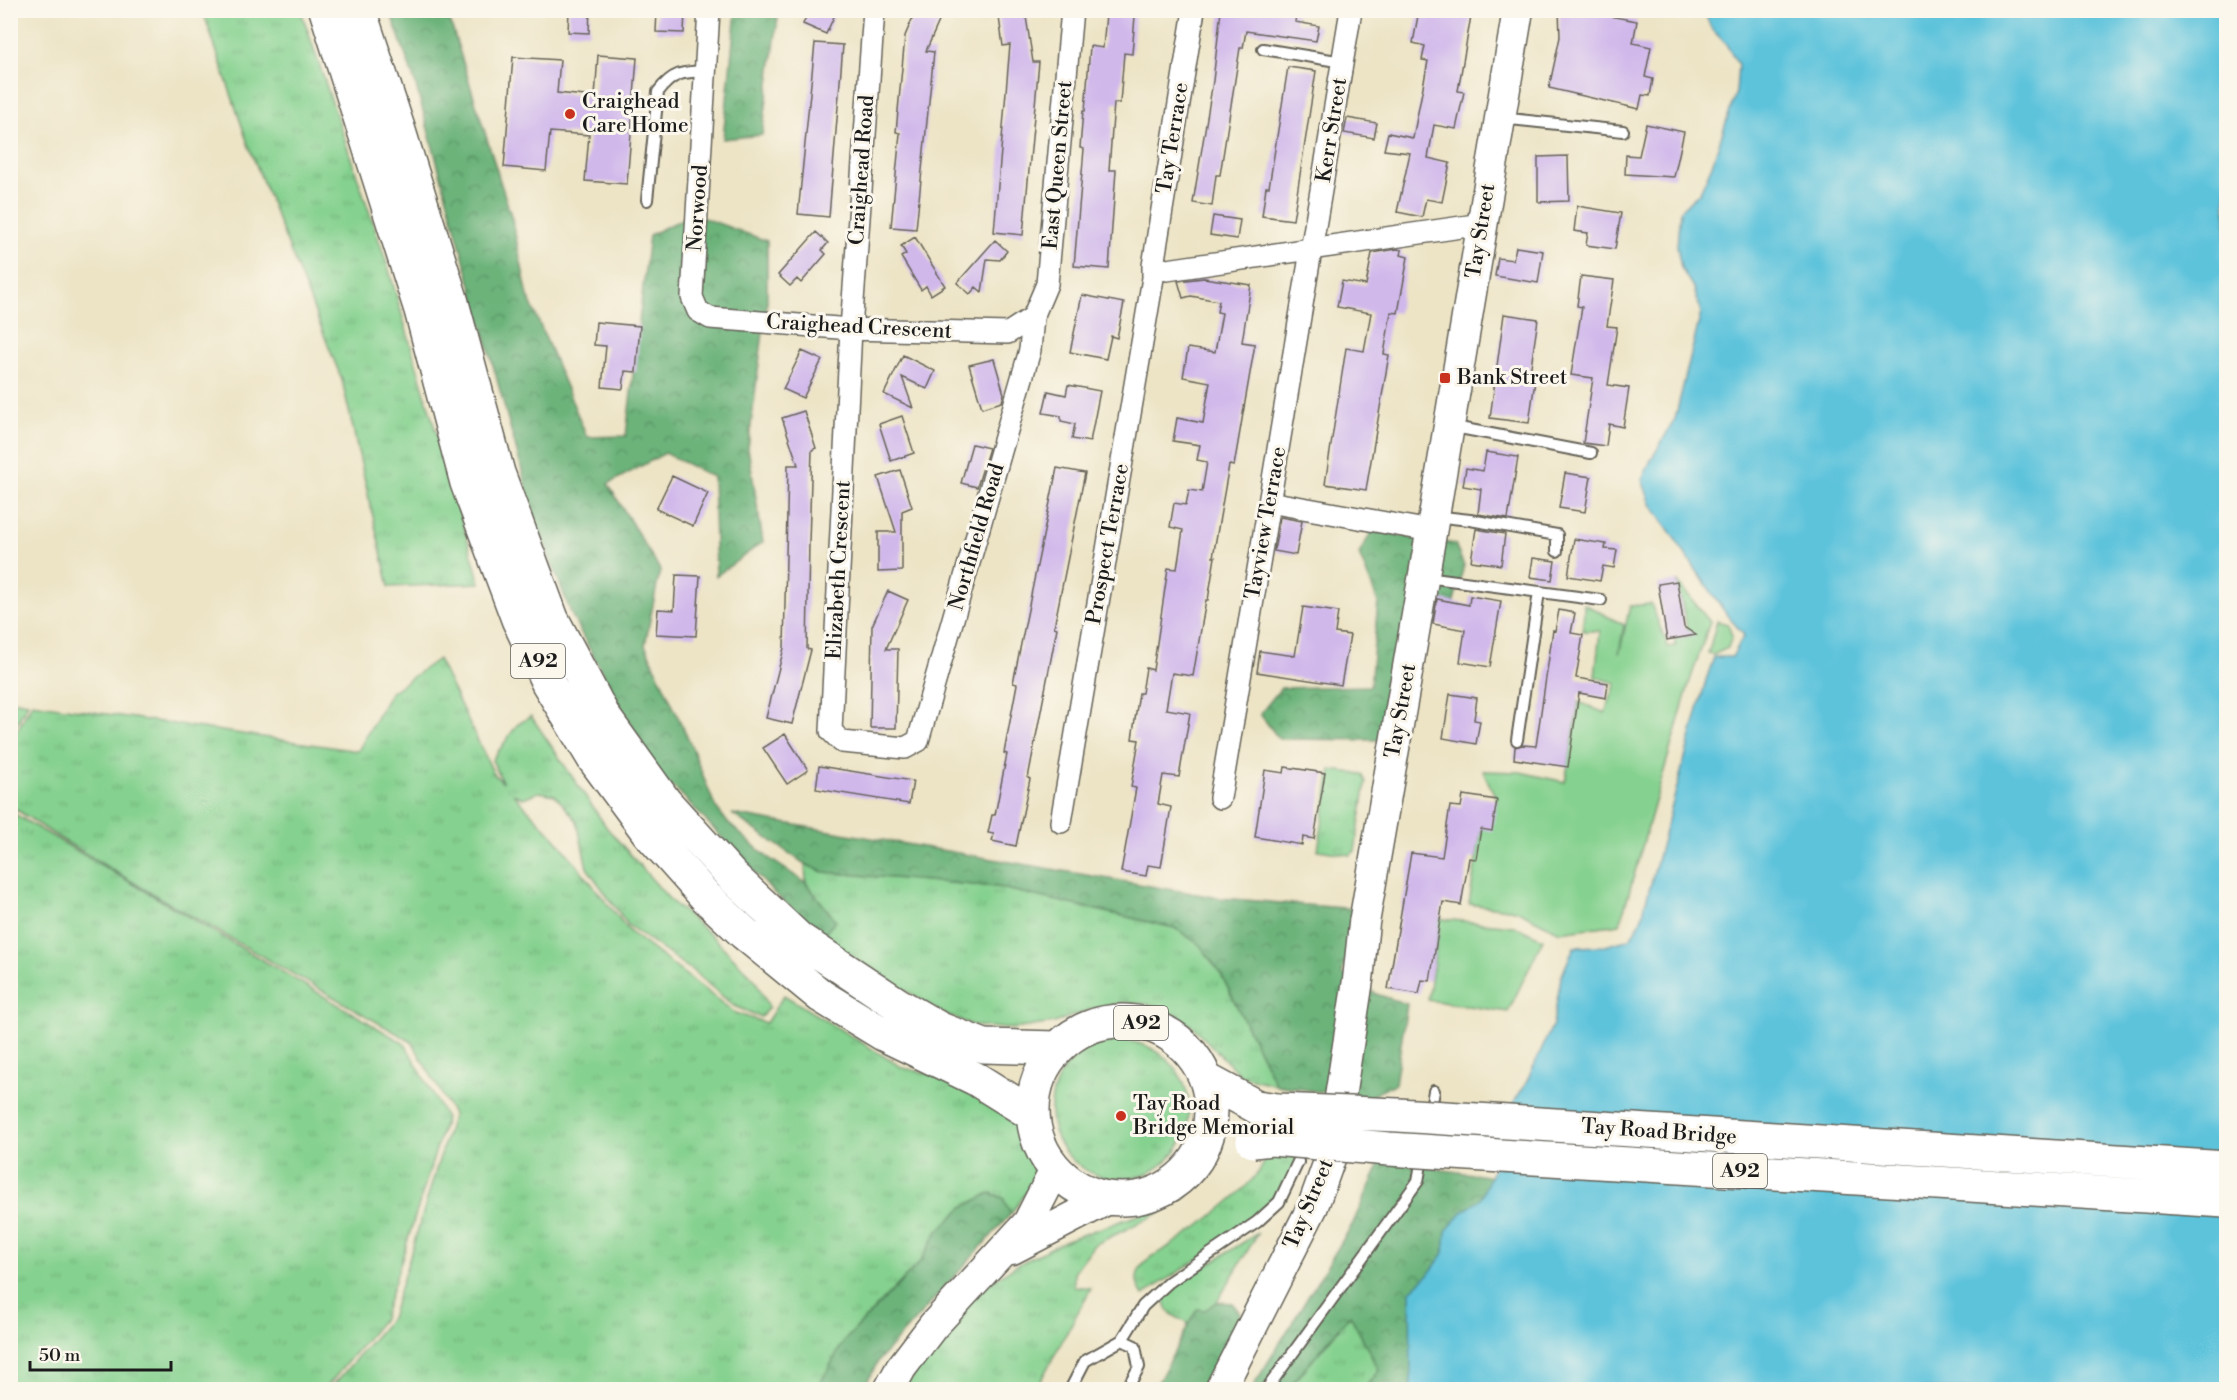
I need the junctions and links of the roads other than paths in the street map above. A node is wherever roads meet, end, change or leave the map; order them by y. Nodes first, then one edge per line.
1 (326, 10) edge
2 (359, 10) edge
3 (710, 10) edge
4 (874, 10) edge
5 (1072, 10) edge
6 (1194, 10) edge
7 (1351, 10) edge
8 (1518, 10) edge
9 (1263, 50) dead end
10 (1343, 62) junction
11 (707, 71) junction
12 (1499, 118) junction
13 (1623, 131) dead end
14 (647, 200) dead end
15 (1482, 224) junction
16 (1312, 249) junction
17 (1153, 266) junction
18 (692, 297) joint
19 (1033, 317) junction
20 (851, 329) junction
21 (1449, 426) junction
22 (1591, 453) dead end
23 (1269, 502) junction
24 (1433, 524) junction
25 (1557, 551) dead end
26 (1424, 576) junction
27 (1539, 592) junction
28 (1601, 600) dead end
29 (1517, 740) dead end
30 (905, 748) joint
31 (1220, 798) dead end
32 (1061, 822) dead end
33 (1058, 1048) junction
34 (1207, 1080) junction
35 (1434, 1090) dead end
36 (1032, 1114) junction
37 (1205, 1144) junction
38 (1298, 1162) dead end
39 (2226, 1168) edge
40 (1055, 1170) junction
41 (1108, 1199) junction
42 (2226, 1201) edge
43 (999, 1256) junction
44 (1122, 1340) junction
45 (889, 1389) edge
46 (1070, 1389) edge
47 (1126, 1389) edge
48 (1220, 1389) edge
49 (1266, 1389) edge

1 - 36 highway, A92
2 - 33 highway, A92
3 - 11 street, Norwood
4 - 20 street, Craighead Road
5 - 19 street, East Queen Street
6 - 17 street, Tay Terrace
7 - 10 street, Kerr Street
8 - 12 main road, Tay Street
9 - 10 lane
10 - 16 street, Kerr Street
11 - 14 lane
11 - 18 street, Norwood
12 - 13 lane
12 - 15 main road, Tay Street
15 - 16 street
15 - 21 main road, Tay Street
16 - 17 street
16 - 23 street, Tayview Terrace
17 - 32 street, Prospect Terrace
18 - 20 street, Craighead Crescent
19 - 20 street, Craighead Crescent
19 - 30 street, Northfield Road
20 - 30 street, Elizabeth Crescent
21 - 22 lane
21 - 24 main road, Tay Street
23 - 24 street
23 - 31 street, Tayview Terrace
24 - 25 lane
24 - 26 main road, Tay Street
26 - 27 lane
26 - 48 main road, Tay Street
27 - 28 lane
27 - 29 lane
33 - 34 highway, A92
33 - 36 highway, A92
34 - 37 highway, A92
34 - 39 highway, Tay Road Bridge / A92, bridge
35 - 49 lane
36 - 40 highway, A92
37 - 41 highway, A92
37 - 42 highway, Tay Road Bridge / A92, bridge
38 - 44 lane
40 - 41 highway, A92
40 - 43 main road
41 - 43 main road
43 - 45 main road
44 - 46 lane
44 - 47 lane

